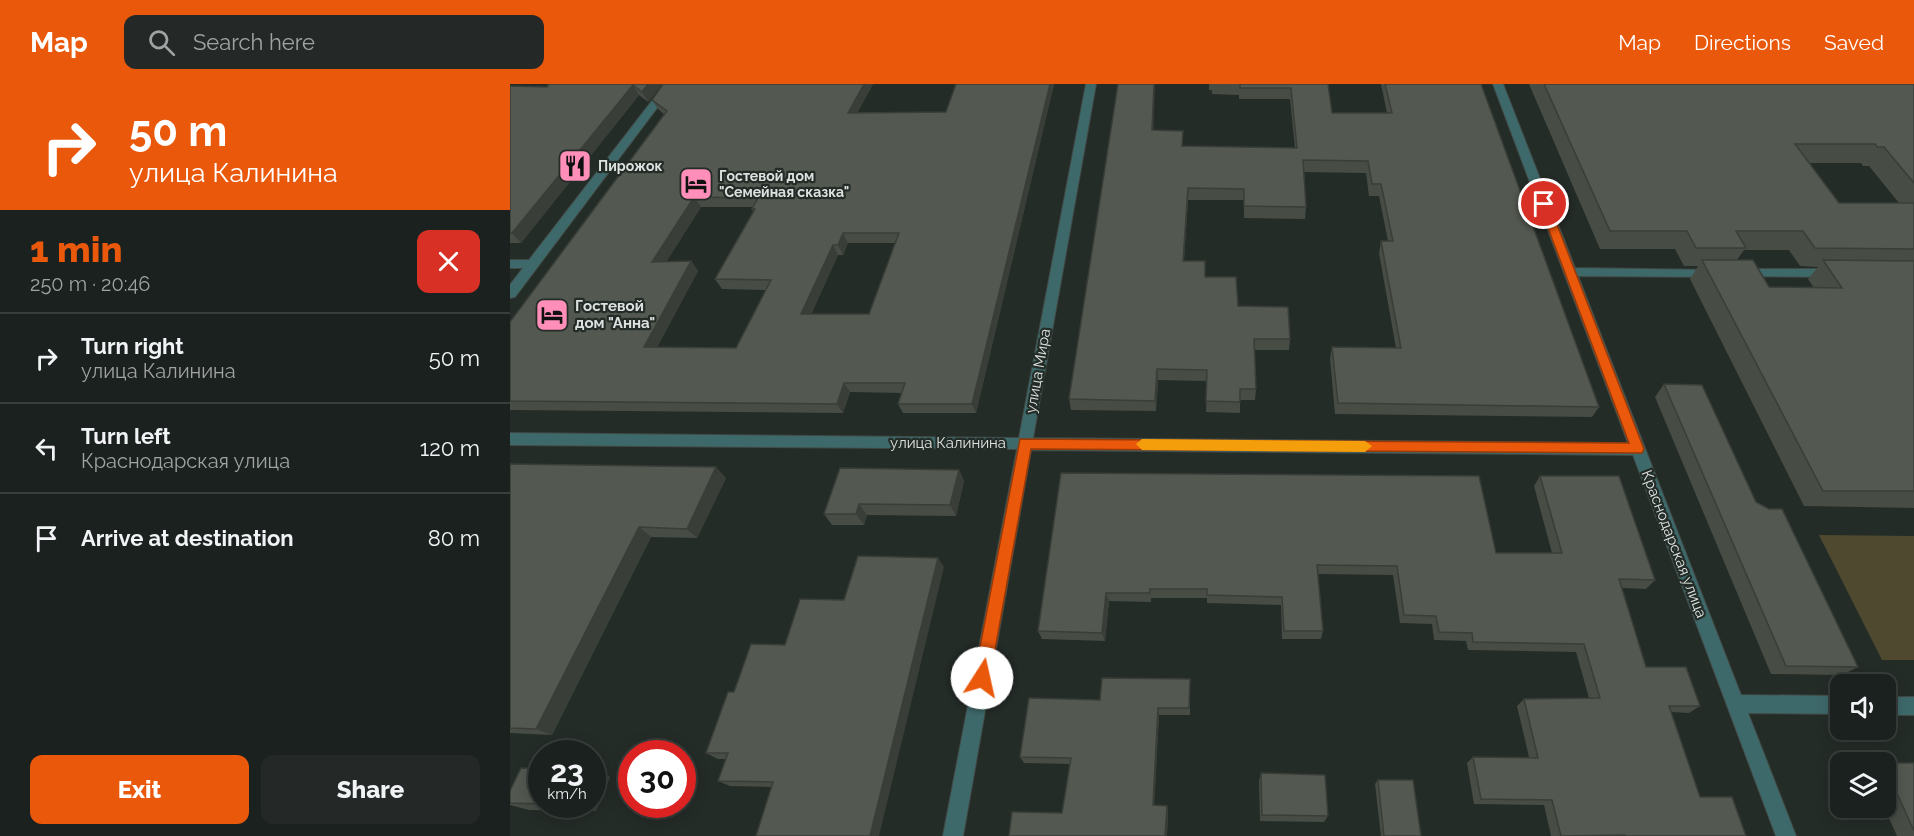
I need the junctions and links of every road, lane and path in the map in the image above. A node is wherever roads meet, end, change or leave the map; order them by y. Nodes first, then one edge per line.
1 (670, 84) edge
2 (1090, 84) edge
3 (1498, 84) edge
4 (510, 264) edge
5 (533, 264) junction
6 (1570, 272) junction
7 (1845, 273) edge
8 (510, 294) edge
9 (510, 439) edge
10 (1025, 443) junction
11 (1638, 449) junction
12 (1736, 704) junction
13 (1830, 705) edge
14 (1896, 706) edge
15 (1914, 706) edge
16 (953, 836) edge
17 (1786, 836) edge

1 - 5 street
2 - 10 street, улица Мира
3 - 6 street, Краснодарская улица
4 - 5 street
5 - 8 street
6 - 7 street
6 - 11 street, Краснодарская улица
9 - 10 street, улица Калинина
10 - 11 street, улица Калинина
10 - 16 street, улица Мира
11 - 12 street, Краснодарская улица
12 - 13 street
12 - 17 street, Краснодарская улица
14 - 15 street

